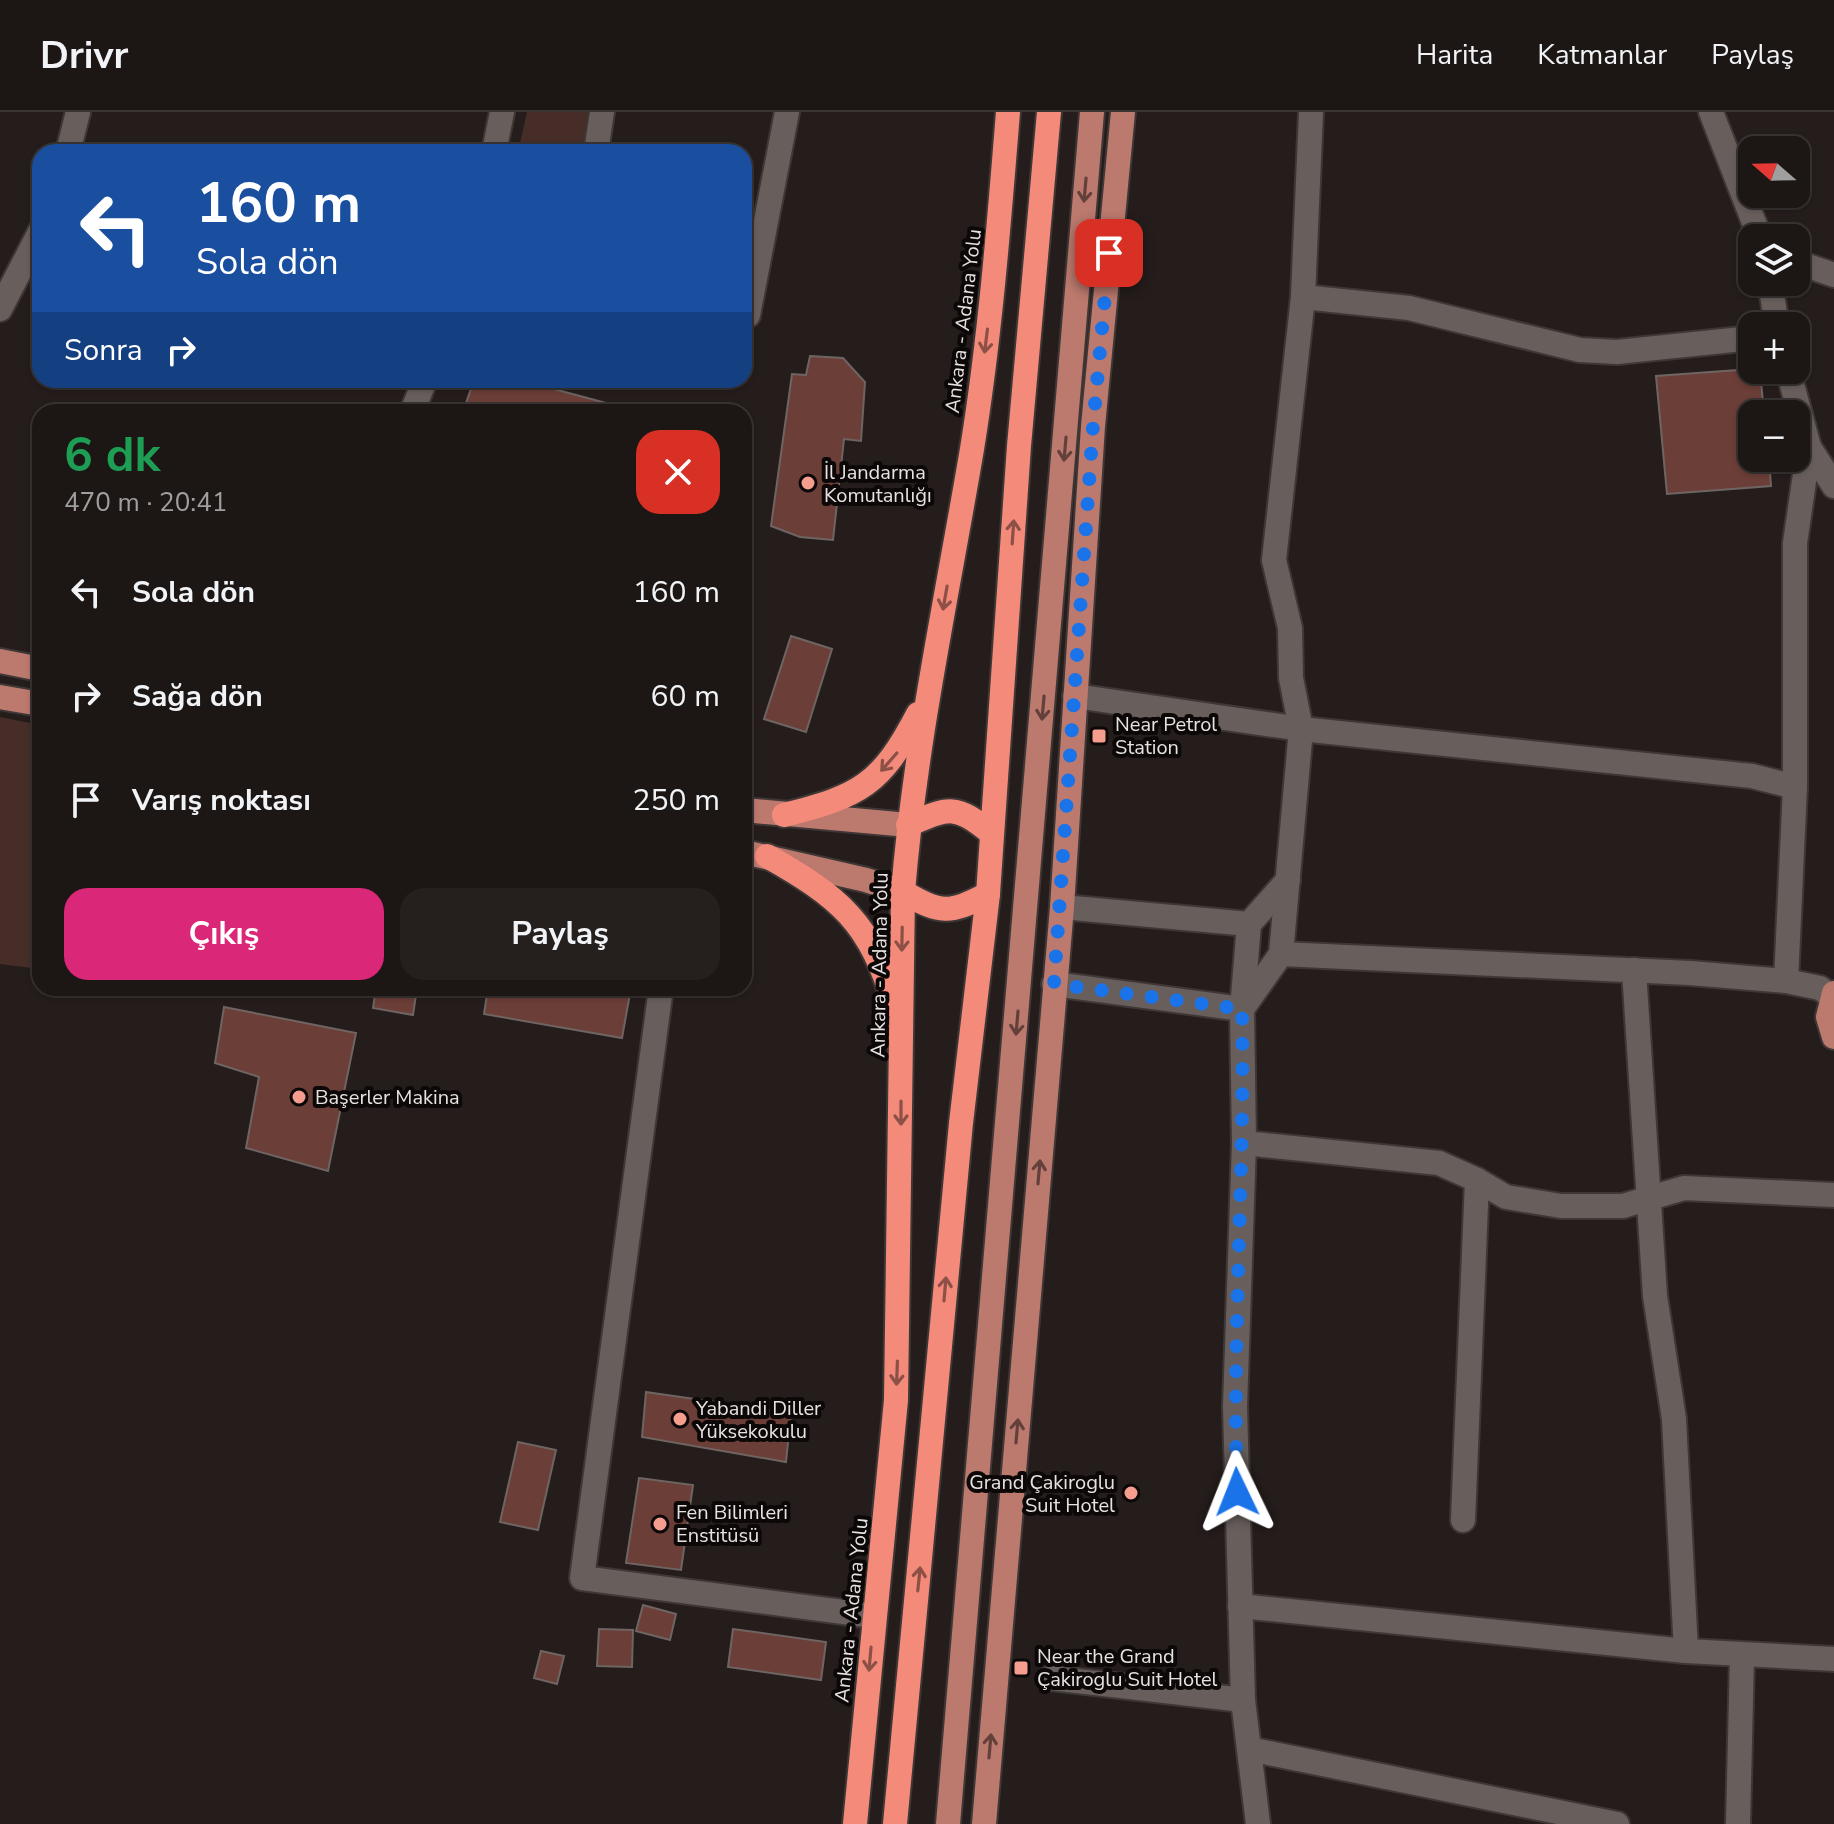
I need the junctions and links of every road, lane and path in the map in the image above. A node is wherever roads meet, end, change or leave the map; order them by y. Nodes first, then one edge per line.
1 (78, 112) edge
2 (502, 112) edge
3 (602, 112) edge
4 (787, 112) edge
5 (1008, 112) edge
6 (1049, 112) edge
7 (1092, 112) edge
8 (1123, 112) edge
9 (1311, 112) edge
10 (1711, 112) edge
11 (70, 144) edge
12 (496, 144) edge
13 (597, 144) edge
14 (1755, 224) edge
15 (32, 247) edge
16 (1810, 267) edge
17 (1834, 275) edge
18 (752, 294) edge
19 (1303, 297) junction
20 (0, 309) edge
21 (1738, 339) edge
22 (1810, 449) edge
23 (1805, 472) edge
24 (1834, 486) edge
25 (0, 661) edge
26 (32, 667) edge
27 (928, 695) junction
28 (1075, 696) junction
29 (0, 697) edge
30 (32, 703) edge
31 (1301, 729) junction
32 (1795, 787) junction
33 (752, 811) edge
34 (784, 815) junction
35 (908, 825) junction
36 (991, 833) junction
37 (755, 854) edge
38 (1288, 880) junction
39 (903, 892) junction
40 (988, 894) junction
41 (1027, 904) junction
42 (1062, 907) junction
43 (1249, 924) junction
44 (1281, 954) junction
45 (1634, 970) junction
46 (1020, 981) junction
47 (1786, 981) junction
48 (1054, 984) junction
49 (1833, 995) edge
50 (660, 996) edge
51 (1242, 1009) junction
52 (901, 1035) junction
53 (1834, 1037) edge
54 (1244, 1143) junction
55 (1477, 1180) junction
56 (1834, 1195) edge
57 (1649, 1200) junction
58 (1463, 1520) dead end
59 (1240, 1606) junction
60 (874, 1616) junction
61 (1686, 1651) junction
62 (1742, 1656) junction
63 (1834, 1659) edge
64 (1051, 1678) dead end
65 (1243, 1700) junction
66 (1249, 1749) junction
67 (855, 1824) edge
68 (895, 1824) edge
69 (948, 1824) edge
70 (984, 1824) edge
71 (1258, 1824) edge
72 (1617, 1824) edge
73 (1738, 1824) edge

1 - 11 street
2 - 12 street
3 - 13 street
4 - 18 street
5 -> 27 highway, Ankara - Adana Yolu
36 -> 6 highway
7 -> 41 main road
8 - 28 main road
9 - 19 street
10 - 14 street
15 - 20 street
16 - 17 street
19 - 21 street
19 - 31 street
22 - 24 street
23 - 32 street
25 - 26 main road
27 -> 34 highway
27 - 35 highway, Ankara - Adana Yolu
28 - 31 street
28 - 42 main road
29 - 30 main road
31 - 32 street
31 - 38 street
32 - 47 street
33 - 34 main road
34 - 35 main road
35 - 36 highway
35 - 39 highway, Ankara - Adana Yolu
36 - 40 highway
37 - 39 main road
37 - 52 highway
38 - 43 street
38 - 44 street
39 - 40 highway
39 -> 52 highway, Ankara - Adana Yolu
68 -> 40 highway
41 - 42 main road
41 - 46 main road
42 - 43 street
42 - 48 main road
43 - 51 street
44 - 45 street
44 - 51 street
45 - 47 street
45 - 57 street
46 - 48 main road
46 -> 69 main road
47 - 49 street
48 - 51 street
70 -> 48 main road
49 - 53 main road
50 - 60 street
51 - 54 street
52 -> 60 highway, Ankara - Adana Yolu
54 - 55 street
54 - 59 street
55 - 57 street
55 - 58 street
56 - 57 street
57 - 61 street
59 - 61 street
59 - 65 street
60 -> 67 highway, Ankara - Adana Yolu
61 - 62 street
62 - 63 street
62 - 73 street
64 - 65 street
65 - 66 street
66 - 71 street
66 - 72 street

